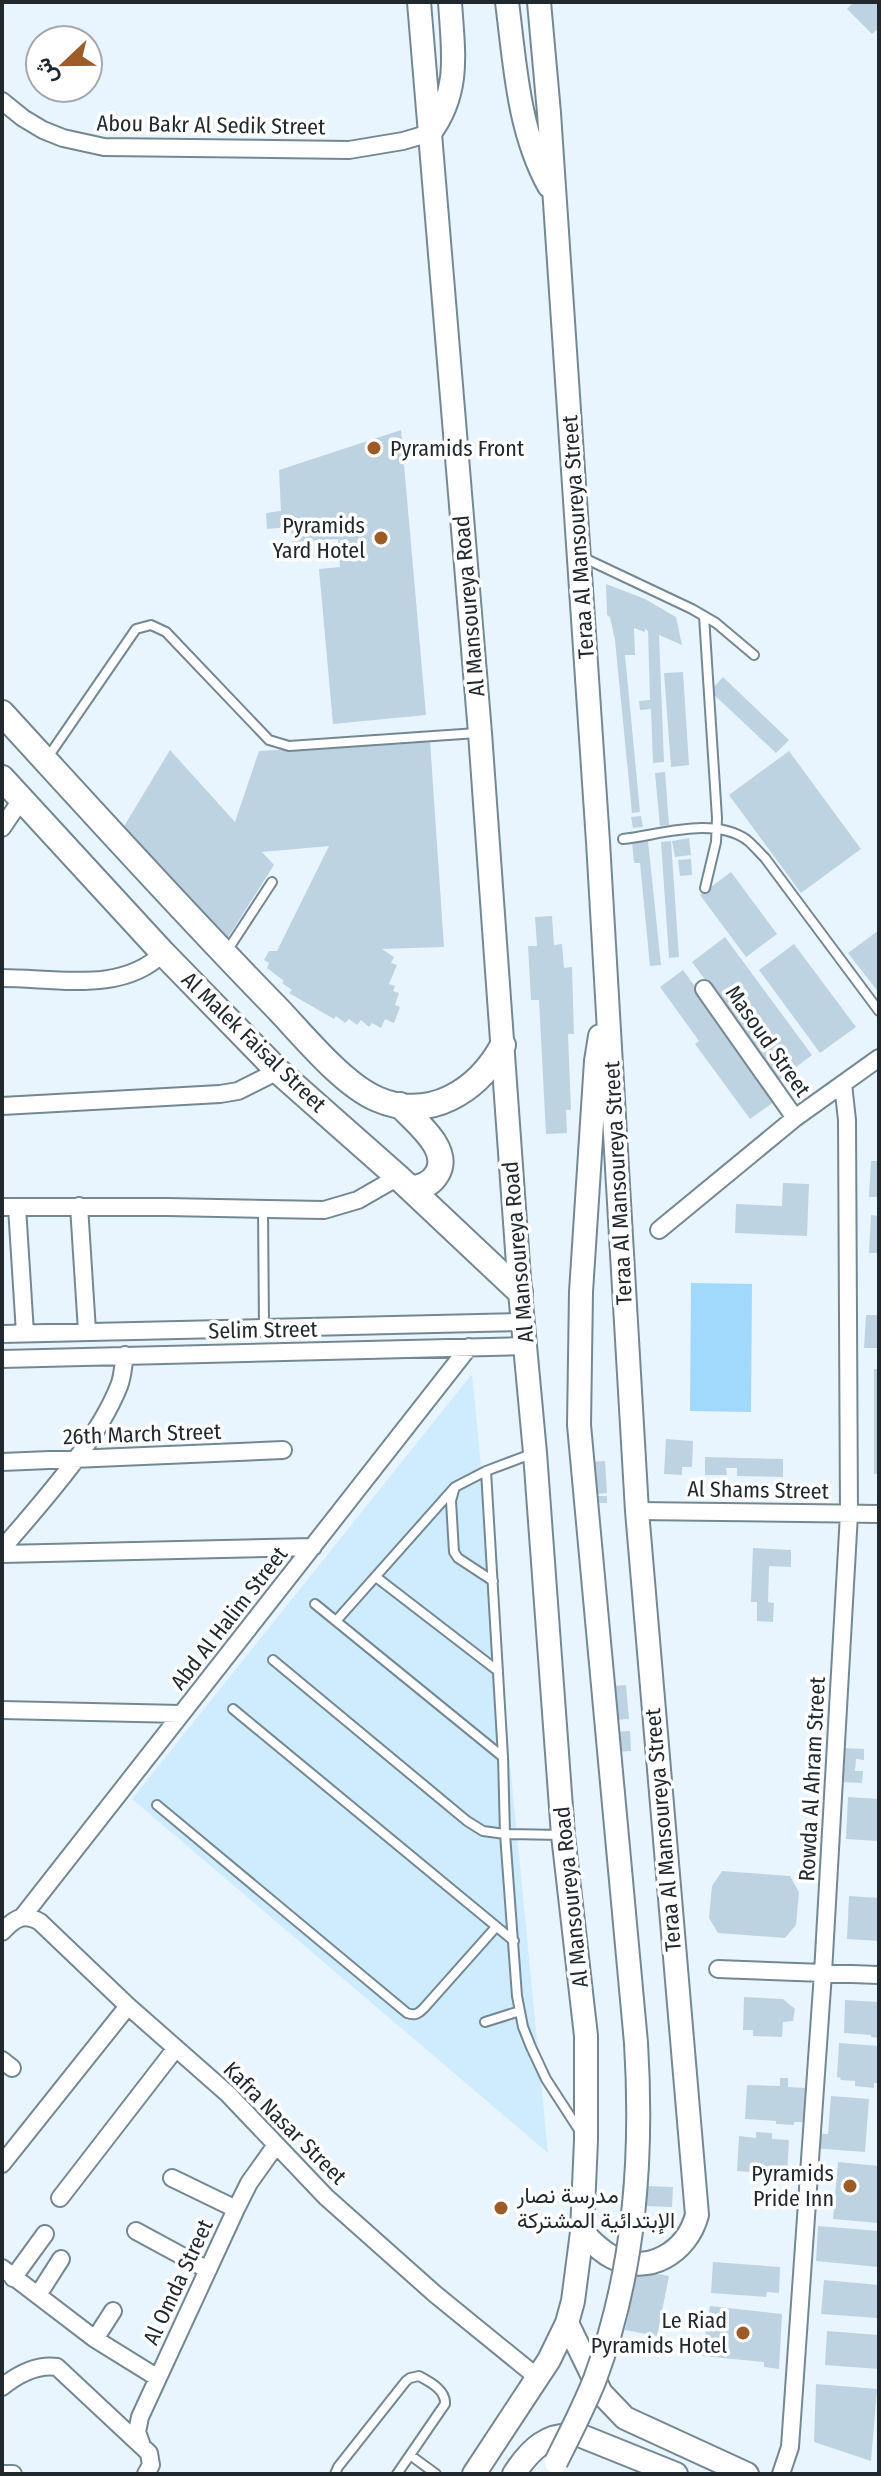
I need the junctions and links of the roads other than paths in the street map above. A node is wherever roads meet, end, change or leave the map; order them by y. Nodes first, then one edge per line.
1 (419, 2) edge
2 (450, 2) edge
3 (507, 2) edge
4 (539, 2) edge
5 (2, 101) edge
6 (430, 133) junction
7 (555, 198) junction
8 (579, 556) junction
9 (704, 616) junction
10 (754, 655) dead end
11 (2, 713) edge
12 (480, 733) junction
13 (46, 761) junction
14 (2, 778) edge
15 (21, 800) junction
16 (2, 828) edge
17 (717, 830) junction
18 (623, 839) dead end
19 (272, 882) dead end
20 (705, 888) dead end
21 (163, 953) junction
22 (225, 955) junction
23 (2, 978) edge
24 (704, 989) dead end
25 (608, 1007) junction
26 (879, 1011) edge
27 (503, 1045) junction
28 (879, 1058) edge
29 (278, 1071) junction
30 (843, 1084) junction
31 (400, 1105) junction
32 (2, 1106) edge
33 (795, 1118) junction
34 (404, 1182) junction
35 (79, 1206) junction
36 (9, 1207) edge
37 (263, 1209) junction
38 (659, 1230) dead end
39 (520, 1292) junction
40 (524, 1322) junction
41 (264, 1327) junction
42 (87, 1331) junction
43 (25, 1333) junction
44 (2, 1334) edge
45 (526, 1346) junction
46 (469, 1347) junction
47 (125, 1355) junction
48 (2, 1359) edge
49 (283, 1450) dead end
50 (535, 1453) junction
51 (74, 1459) junction
52 (2, 1462) edge
53 (486, 1471) junction
54 (455, 1487) junction
55 (637, 1511) junction
56 (849, 1514) junction
57 (879, 1514) edge
58 (313, 1547) junction
59 (2, 1551) edge
60 (376, 1577) junction
61 (493, 1581) junction
62 (315, 1604) dead end
63 (336, 1621) junction
64 (273, 1660) dead end
65 (498, 1671) junction
66 (233, 1709) dead end
67 (2, 1710) edge
68 (181, 1714) junction
69 (503, 1757) junction
70 (157, 1805) dead end
71 (505, 1834) junction
72 (563, 1835) junction
73 (23, 1916) junction
74 (496, 1927) junction
75 (2, 1932) edge
76 (514, 1941) junction
77 (718, 1969) dead end
78 (823, 1973) junction
79 (879, 1975) edge
80 (128, 2006) junction
81 (520, 2011) junction
82 (485, 2022) dead end
83 (176, 2048) junction
84 (586, 2140) junction
85 (276, 2145) junction
86 (2, 2164) edge
87 (172, 2178) dead end
88 (60, 2198) dead end
89 (236, 2209) junction
90 (136, 2231) dead end
91 (582, 2232) junction
92 (45, 2234) dead end
93 (61, 2259) dead end
94 (208, 2270) junction
95 (8, 2273) edge
96 (38, 2295) junction
97 (113, 2311) dead end
98 (567, 2323) junction
99 (95, 2339) junction
100 (537, 2377) junction
101 (158, 2378) junction
102 (2, 2387) edge
103 (141, 2443) junction
104 (410, 2455) junction
105 (642, 2468) edge
106 (4, 2474) edge
107 (13, 2474) edge
108 (146, 2474) edge
109 (335, 2474) edge
110 (397, 2474) edge
111 (436, 2474) edge
112 (474, 2474) edge
113 (514, 2474) edge
114 (548, 2474) edge
115 (676, 2474) edge
116 (747, 2474) edge
117 (781, 2474) edge

1 - 6 main road, Al Mansoureya Road
2 - 6 main road
3 - 7 main road
4 - 7 main road, Teraa Al Mansoureya Street
5 - 6 street, Abou Bakr Al Sedik Street
6 - 12 main road, Al Mansoureya Road
7 - 8 main road, Teraa Al Mansoureya Street
8 - 9 lane
8 - 25 main road, Teraa Al Mansoureya Street
9 - 10 lane
9 - 17 lane
11 - 13 main road, Al Malek Faisal Street
12 - 13 lane
12 - 27 main road, Al Mansoureya Road
13 - 22 main road, Al Malek Faisal Street
14 - 15 main road, Al Malek Faisal Street
15 - 16 street
15 - 21 main road, Al Malek Faisal Street
17 - 18 lane
17 - 20 lane
17 - 26 lane
19 - 22 lane
21 - 23 street
21 - 29 main road, Al Malek Faisal Street
22 - 31 main road, Al Malek Faisal Street
24 - 33 street, Masoud Street
25 - 55 main road, Teraa Al Mansoureya Street
25 - 114 main road, bridge
27 - 31 main road, Al Malek Faisal Street
27 - 39 main road, Al Mansoureya Road
28 - 30 street
29 - 32 street
29 - 34 main road, Al Malek Faisal Street
30 - 33 street
30 - 56 street, Rowda Al Ahram Street
31 - 34 main road
33 - 38 street
34 - 37 street
34 - 39 main road, Al Malek Faisal Street
35 - 36 street
35 - 37 street
35 - 42 street
36 - 43 street
37 - 41 lane
39 - 40 main road, Al Mansoureya Road
40 - 41 street, Selim Street
40 - 45 main road, Al Mansoureya Road
41 - 42 street, Selim Street
42 - 43 street, Selim Street
43 - 44 street, Selim Street
45 - 46 street, Selim Street
45 - 50 main road, Al Mansoureya Road
46 - 47 street, Selim Street
46 - 58 street, Abd Al Halim Street
47 - 48 street, Selim Street
47 - 51 street
49 - 51 street, 26th March Street
50 - 53 lane
50 - 72 main road, Al Mansoureya Road
51 - 52 street, 26th March Street
51 - 59 street
53 - 54 lane
53 - 61 lane
54 - 60 lane
54 - 61 lane
55 - 56 street, Al Shams Street
55 - 91 main road, Teraa Al Mansoureya Street
56 - 57 street, Al Shams Street
56 - 78 street, Rowda Al Ahram Street
58 - 59 street
58 - 68 street, Abd Al Halim Street
60 - 63 lane
60 - 65 lane
61 - 65 lane
62 - 63 lane
63 - 69 lane
64 - 71 lane
65 - 69 lane
66 - 74 lane
67 - 68 street
68 - 73 street, Abd Al Halim Street
69 - 71 lane
70 - 74 lane
71 - 72 lane
71 - 76 lane
72 - 84 main road, Al Mansoureya Road
73 - 75 street
73 - 80 street, Kafra Nasar Street
74 - 76 lane
76 - 81 lane
77 - 78 street
78 - 79 street
78 - 117 street, Rowda Al Ahram Street
80 - 83 street, Kafra Nasar Street
80 - 86 street
81 - 82 lane
81 - 84 lane
83 - 85 street, Kafra Nasar Street
83 - 88 street
84 - 91 main road, Al Mansoureya Road
85 - 89 street, Al Omda Street
85 - 100 street, Kafra Nasar Street
87 - 89 street
89 - 94 street, Al Omda Street
90 - 94 street
91 - 98 main road, Al Mansoureya Road
92 - 95 street
93 - 96 street
94 - 101 street, Al Omda Street
95 - 96 street
96 - 99 street
97 - 99 street
98 - 100 main road, Al Mansoureya Road
98 - 116 main road
99 - 101 street
100 - 112 main road, Al Mansoureya Road
101 - 103 street, Al Omda Street
102 - 103 street
103 - 108 street, Al Omda Street
104 - 109 lane
104 - 110 lane
104 - 111 lane
105 - 113 main road
105 - 115 main road
106 - 107 street

